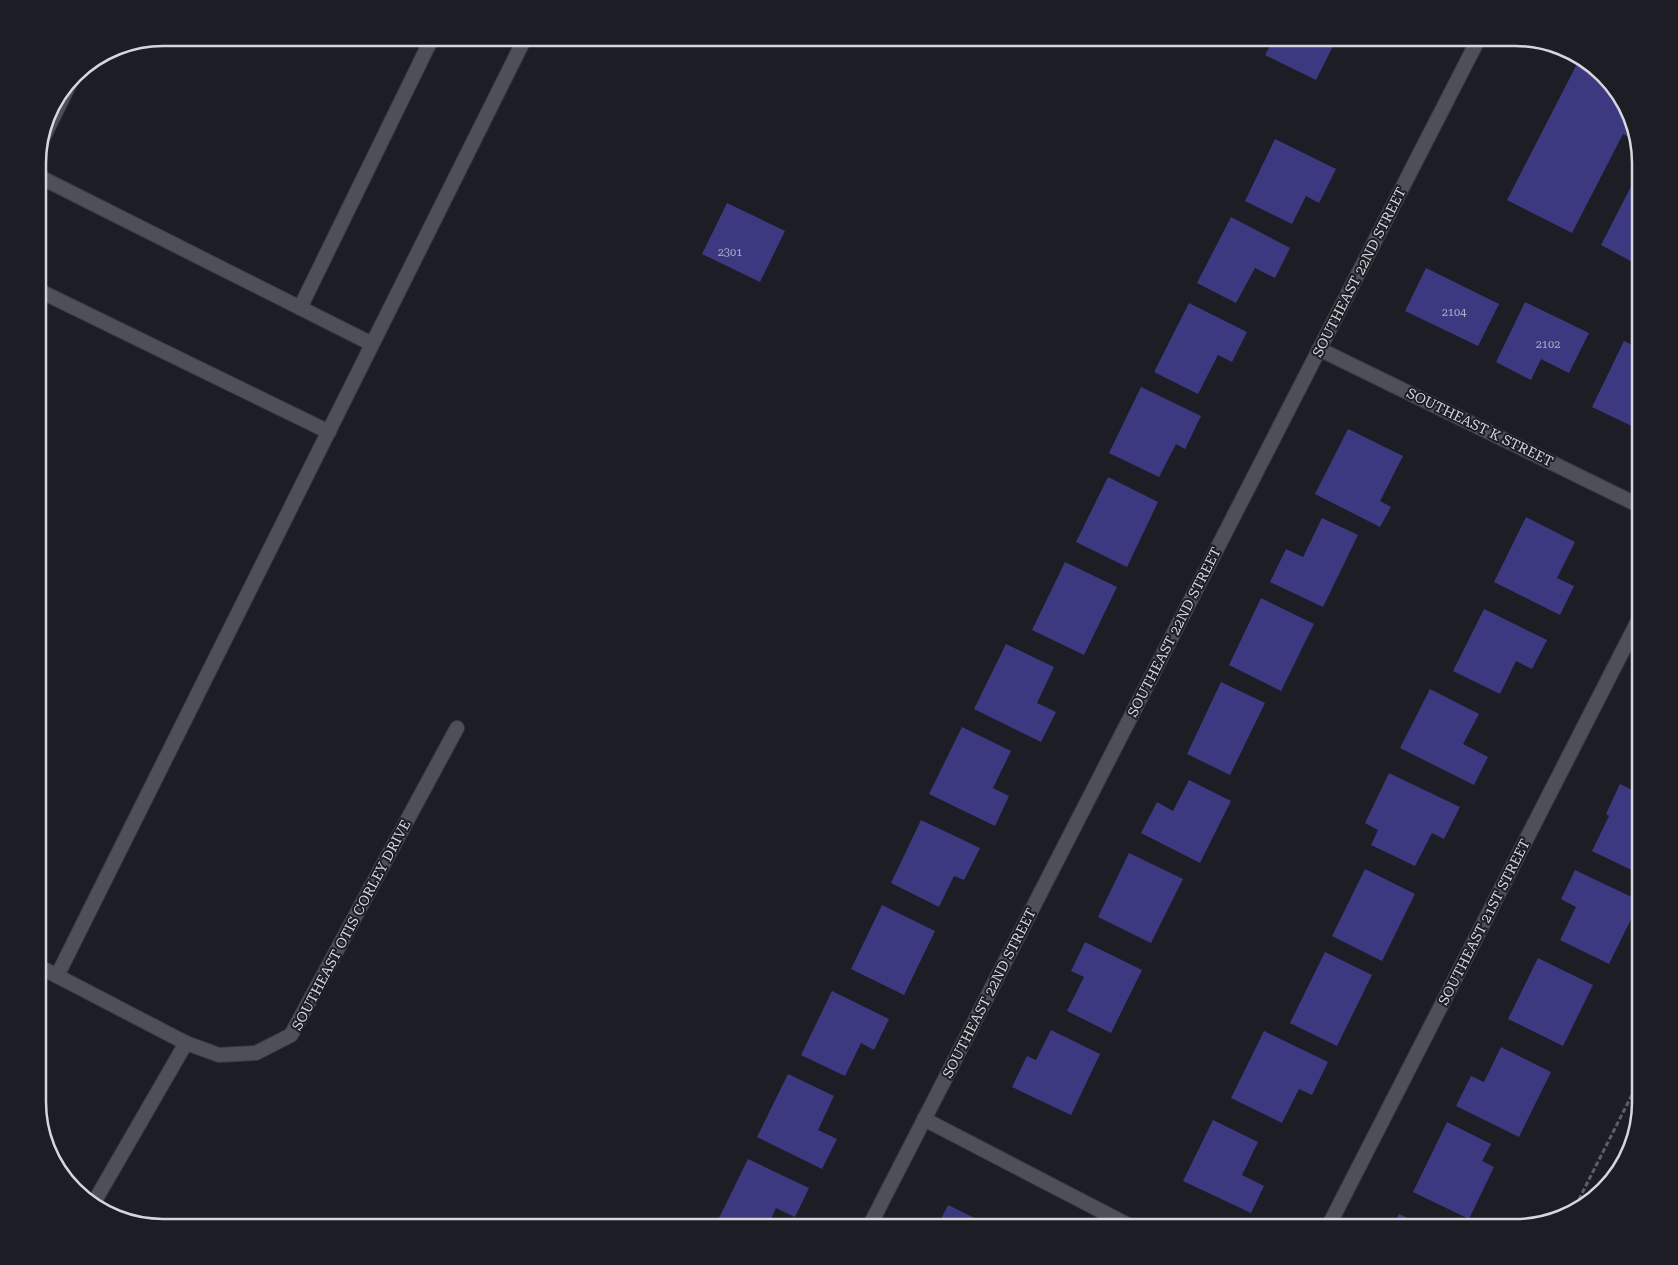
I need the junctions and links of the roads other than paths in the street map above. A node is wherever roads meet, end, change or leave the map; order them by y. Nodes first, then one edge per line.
1 (1476, 46) edge
2 (428, 47) edge
3 (521, 47) edge
4 (47, 181) edge
5 (47, 294) edge
6 (300, 308) junction
7 (372, 344) junction
8 (1320, 349) junction
9 (329, 432) junction
10 (1632, 502) edge
11 (1632, 633) edge
12 (457, 728) dead end
13 (47, 971) edge
14 (57, 976) junction
15 (186, 1042) junction
16 (924, 1119) junction
17 (96, 1198) edge
18 (873, 1219) edge
19 (1115, 1219) edge
20 (1333, 1219) edge

1 - 8 street, SOUTHEAST 22ND STREET
2 - 6 street
3 - 7 street
4 - 6 street
5 - 9 street
6 - 7 street
7 - 9 street
8 - 10 street, SOUTHEAST K STREET
8 - 16 street, SOUTHEAST 22ND STREET
9 - 14 street
11 - 20 street, SOUTHEAST 21ST STREET
12 - 15 street, SOUTHEAST OTIS CORLEY DRIVE
13 - 14 street, SOUTHEAST OTIS CORLEY DRIVE
14 - 15 street, SOUTHEAST OTIS CORLEY DRIVE
15 - 17 street
16 - 18 street, SOUTHEAST 22ND STREET
16 - 19 street

